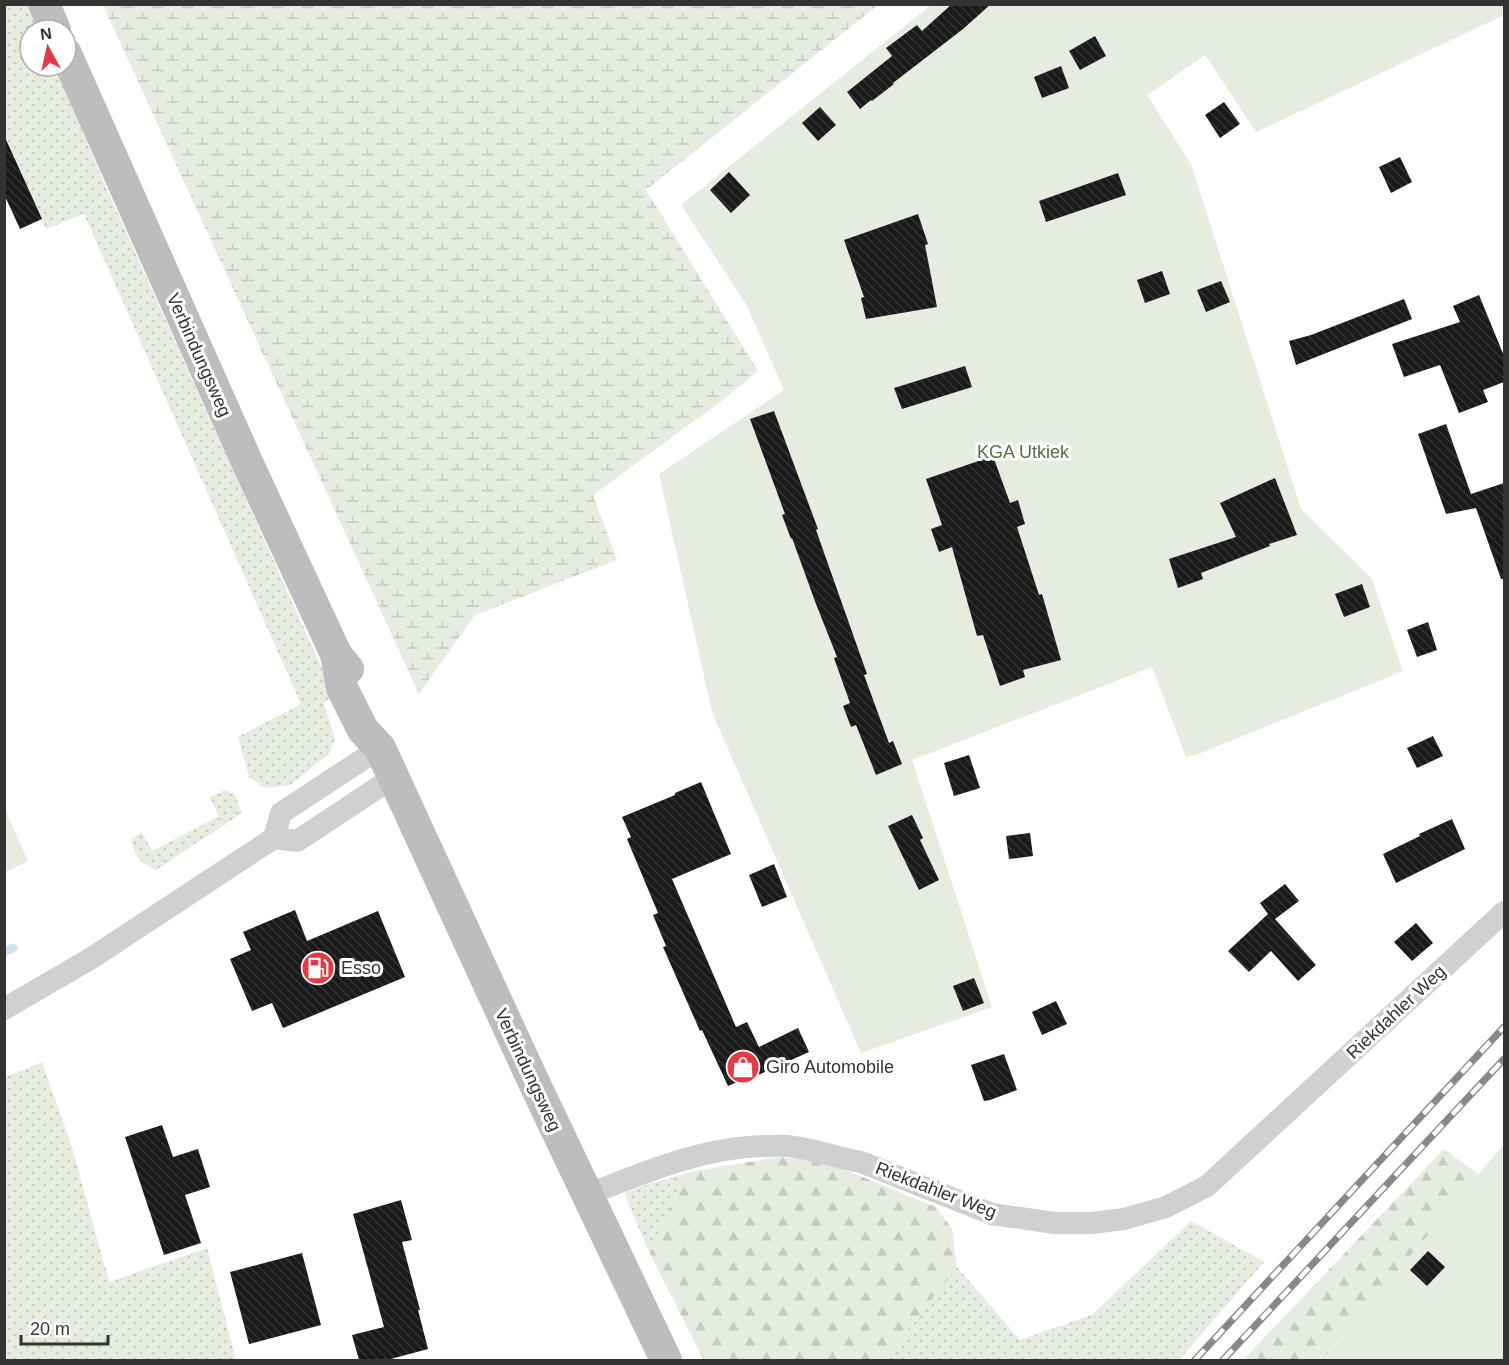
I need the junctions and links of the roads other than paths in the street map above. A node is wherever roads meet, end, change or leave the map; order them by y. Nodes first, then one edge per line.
1 (44, 4) edge
2 (50, 18) edge
3 (77, 78) edge
4 (380, 748) junction
5 (394, 777) junction
6 (274, 838) junction
7 (1504, 912) edge
8 (4, 1009) edge
9 (587, 1195) junction
10 (666, 1360) edge

1 - 2 main road
3 - 4 main road, Verbindungsweg
4 - 5 main road, Verbindungsweg
4 - 6 street
5 - 6 street
5 - 9 main road, Verbindungsweg
6 - 8 street
7 - 9 street, Riekdahler Weg
9 - 10 main road, Verbindungsweg

